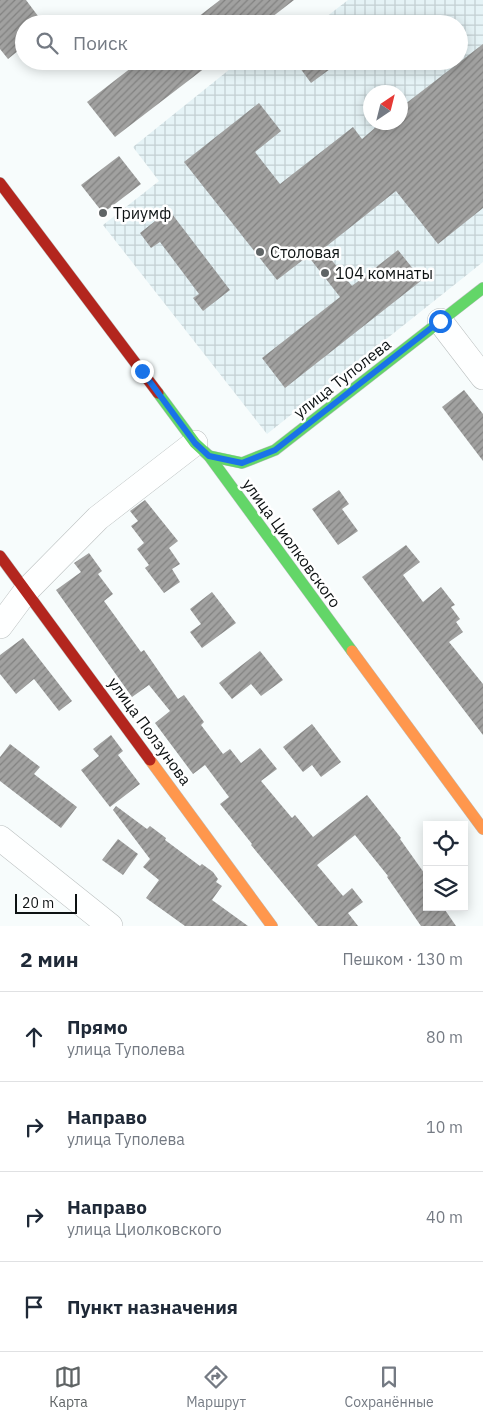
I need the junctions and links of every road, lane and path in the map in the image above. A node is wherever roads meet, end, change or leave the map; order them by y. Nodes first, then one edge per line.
1 (0, 183) edge
2 (483, 288) edge
3 (440, 321) junction
4 (483, 377) edge
5 (202, 450) junction
6 (0, 556) edge
7 (26, 591) junction
8 (0, 626) edge
9 (483, 829) edge
10 (0, 838) edge
11 (110, 926) edge
12 (272, 926) edge

1 - 5 street, улица Циолковского
2 - 3 street, улица Туполева
3 - 4 street
3 - 5 street, улица Туполева
5 - 7 street
5 - 9 street, улица Циолковского
6 - 7 street, улица Ползунова
7 - 8 street
7 - 12 street, улица Ползунова
10 - 11 street

